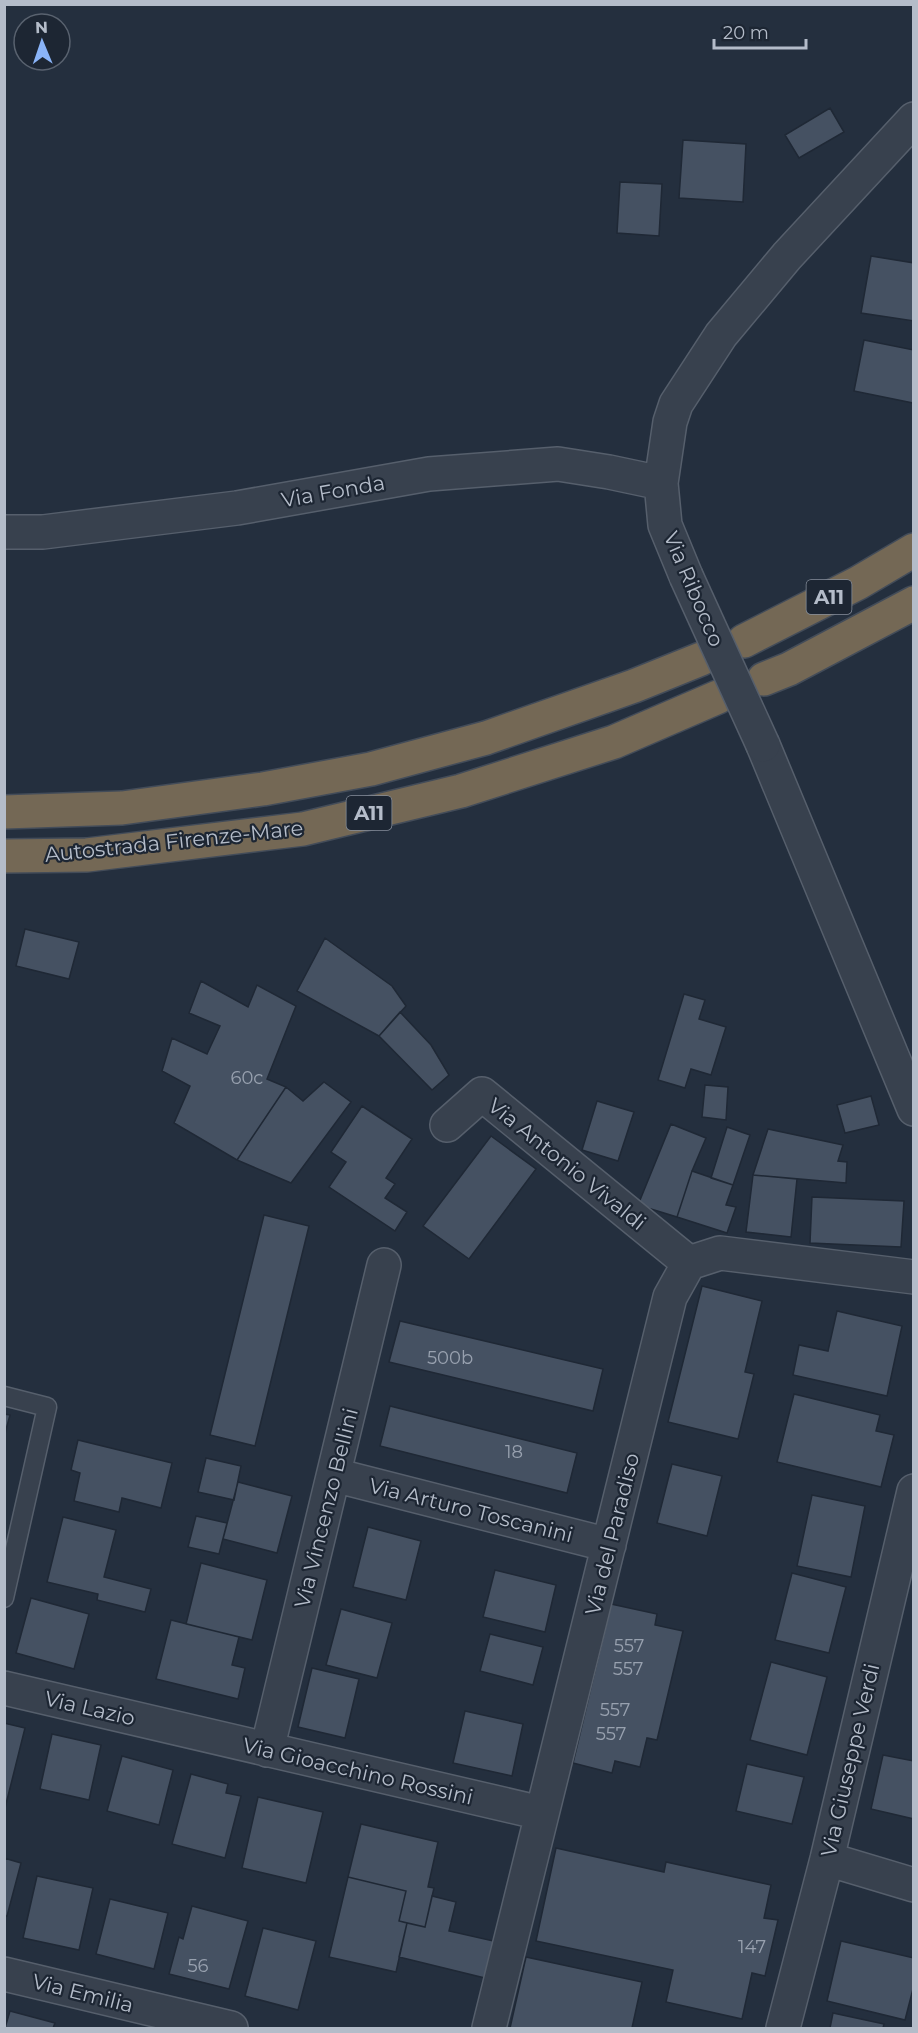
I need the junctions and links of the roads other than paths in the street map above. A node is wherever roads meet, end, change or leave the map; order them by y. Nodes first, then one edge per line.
1 (914, 119) edge
2 (661, 483) junction
3 (4, 532) edge
4 (914, 550) edge
5 (914, 603) edge
6 (744, 641) dead end
7 (701, 658) dead end
8 (764, 679) dead end
9 (718, 697) dead end
10 (4, 812) edge
11 (4, 856) edge
12 (914, 1109) edge
13 (447, 1125) dead end
14 (689, 1263) junction
15 (384, 1265) dead end
16 (914, 1277) edge
17 (4, 1396) edge
18 (334, 1475) junction
19 (914, 1491) edge
20 (609, 1545) junction
21 (4, 1598) edge
22 (4, 1688) edge
23 (175, 1729) joint
24 (267, 1750) junction
25 (541, 1813) junction
26 (827, 1859) junction
27 (914, 1885) edge
28 (4, 1974) edge
29 (231, 2028) edge
30 (489, 2028) edge
31 (783, 2028) edge

1 - 2 street, Via Ribocco
2 - 3 street, Via Fonda
2 - 12 street, Via Ribocco, bridge
4 - 6 highway, A11
5 - 8 highway, A11
7 - 10 highway, Autostrada Firenze-Mare / A11
9 - 11 highway, Autostrada Firenze-Mare / A11
13 - 14 street, Via Antonio Vivaldi
14 - 16 street
14 - 20 street, Via del Paradiso
15 - 18 street, Via Vincenzo Bellini
17 - 21 lane
18 - 20 street, Via Arturo Toscanini
18 - 24 street, Via Vincenzo Bellini
19 - 26 street, Via Giuseppe Verdi
20 - 25 street, Via del Paradiso
22 - 23 street, Via Lazio
23 - 24 street, Via Gioacchino Rossini
24 - 25 street, Via Gioacchino Rossini
25 - 30 street, Via del Paradiso
26 - 27 street
26 - 31 street, Via Giuseppe Verdi
28 - 29 street, Via Emilia

